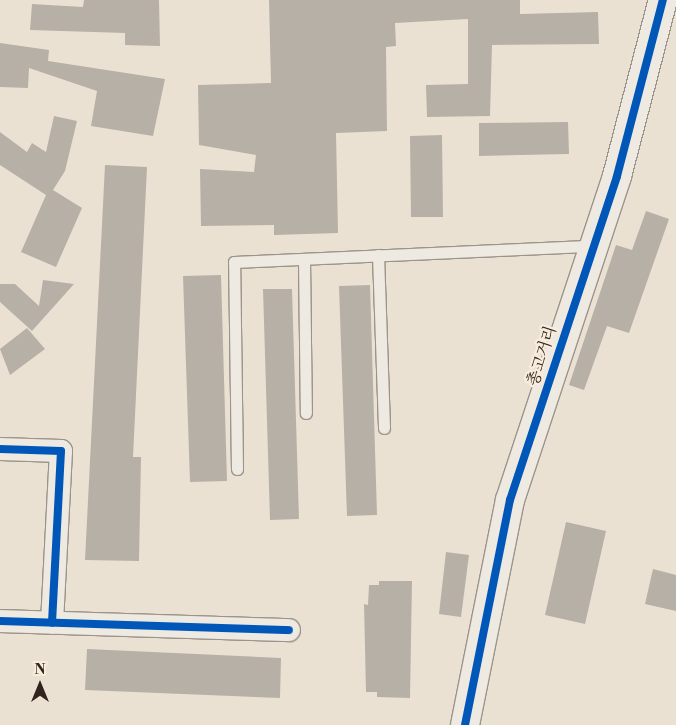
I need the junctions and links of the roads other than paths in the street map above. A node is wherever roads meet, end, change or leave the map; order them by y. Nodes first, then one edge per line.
1 (663, 0) edge
2 (592, 246) junction
3 (378, 255) junction
4 (304, 259) junction
5 (306, 413) dead end
6 (384, 428) dead end
7 (0, 450) edge
8 (237, 469) dead end
9 (0, 621) edge
10 (52, 623) junction
11 (289, 630) dead end
12 (465, 725) edge

1 - 2 street, 총고거리
2 - 3 lane
2 - 12 street, 총고거리
3 - 4 lane
3 - 6 lane
4 - 5 lane
4 - 8 lane
7 - 10 street
9 - 10 street
10 - 11 street

